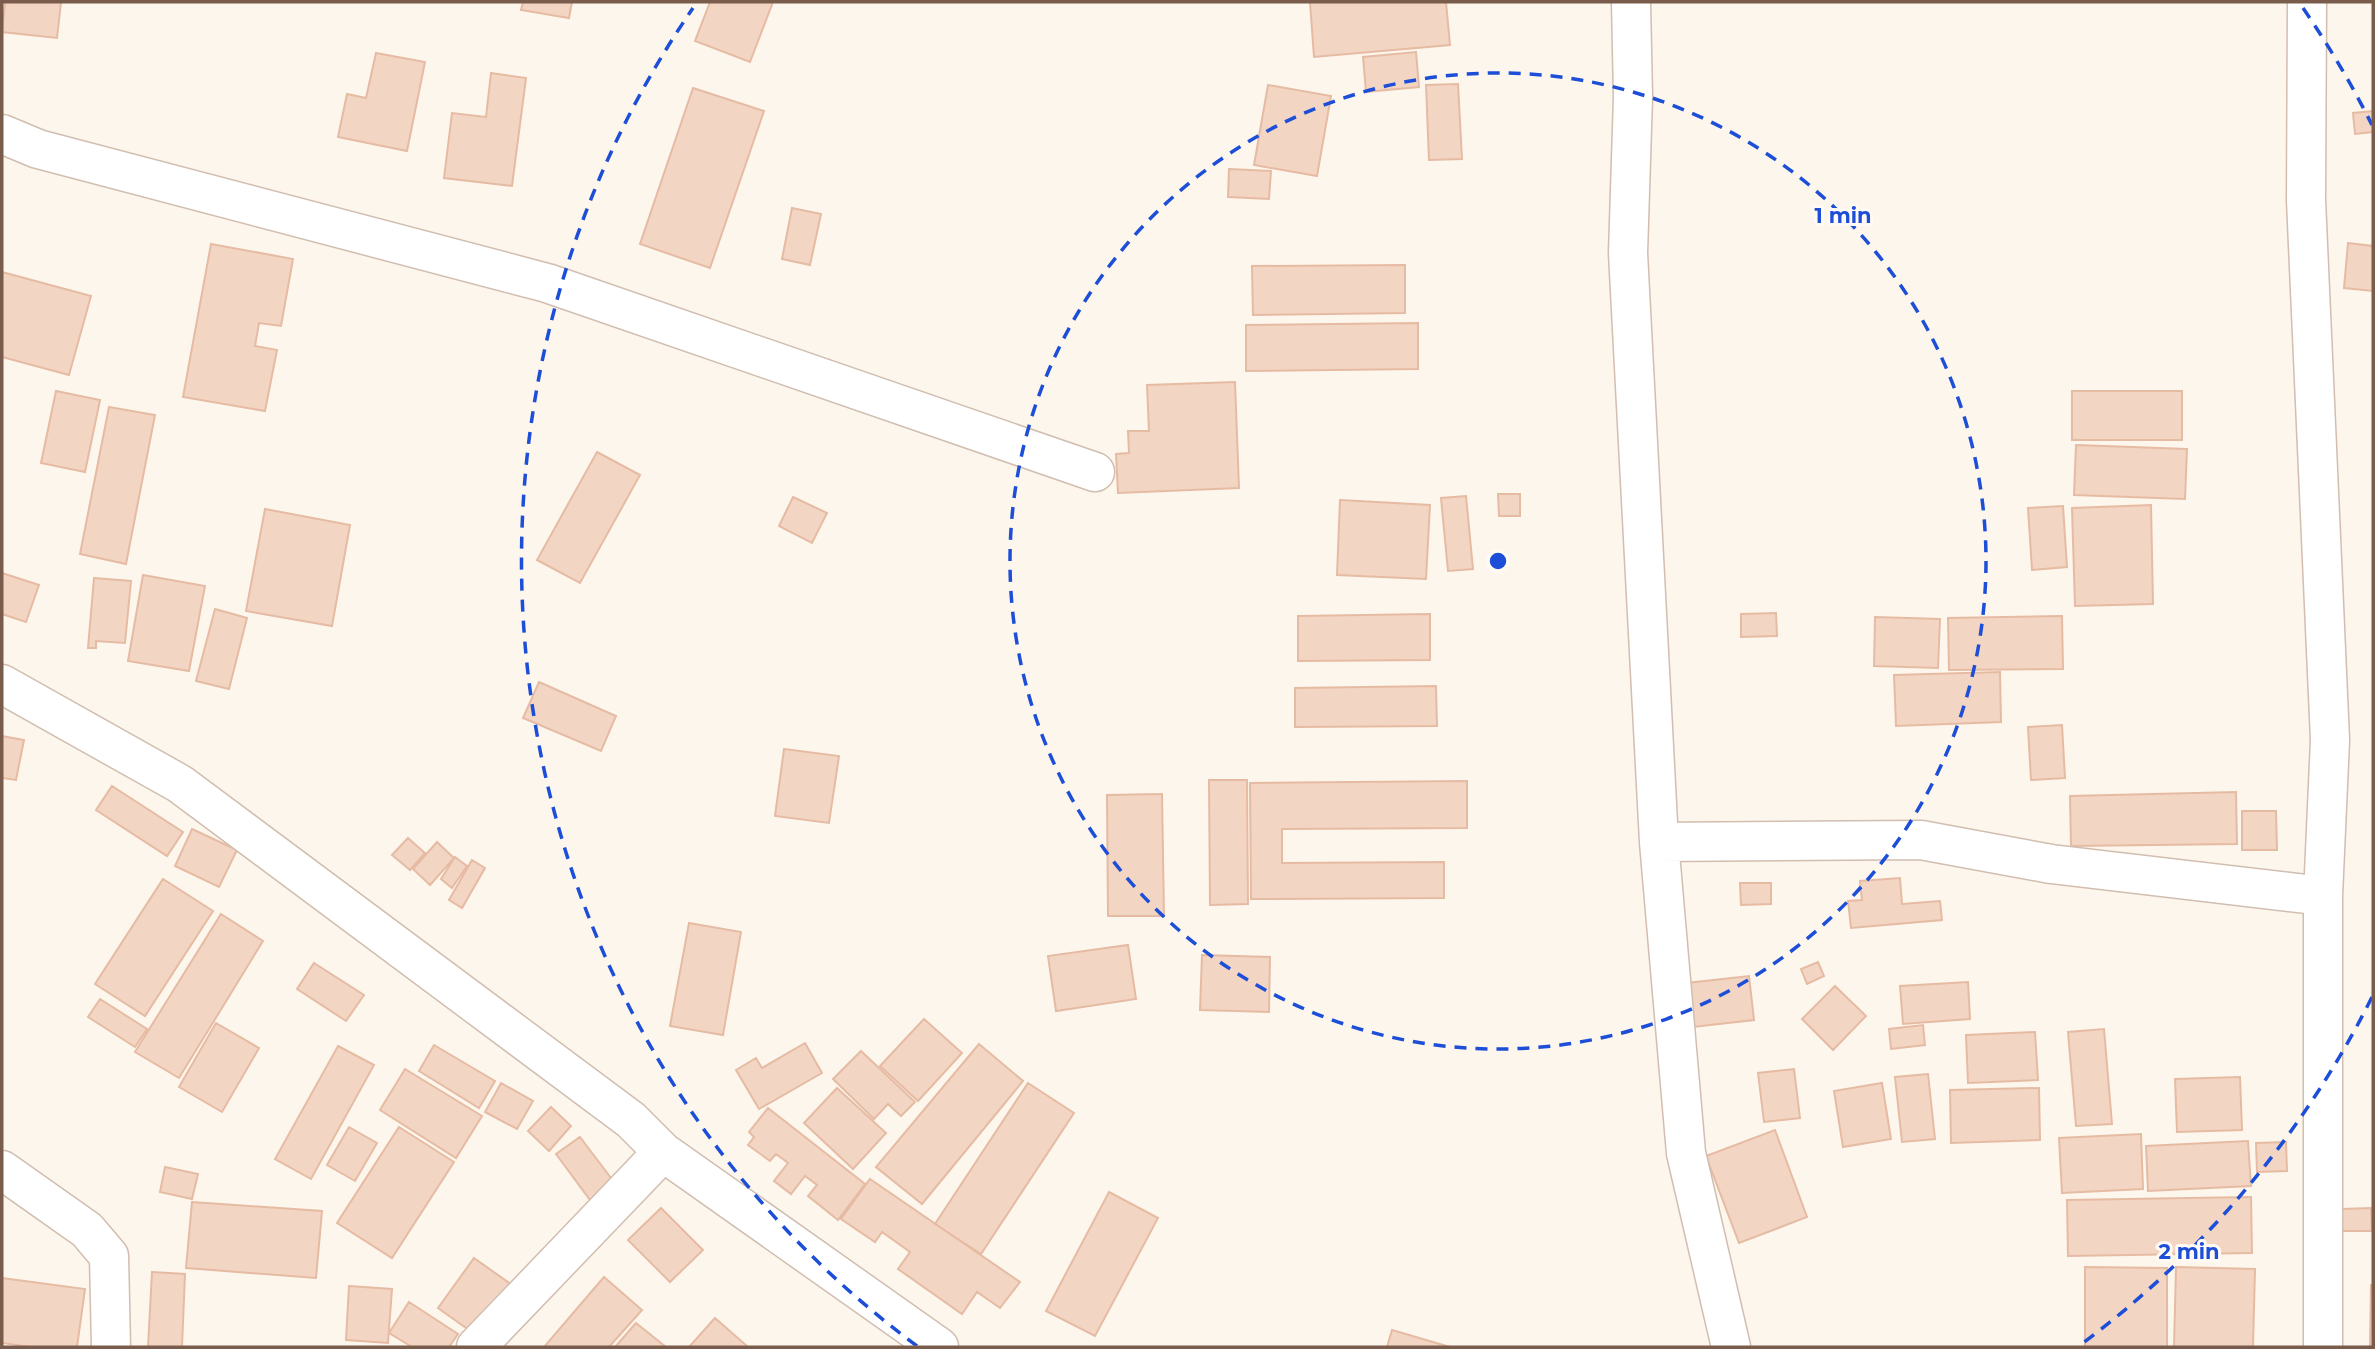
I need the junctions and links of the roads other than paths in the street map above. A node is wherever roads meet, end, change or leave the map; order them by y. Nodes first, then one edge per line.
1 (1630, 2) edge
2 (2307, 2) edge
3 (2, 134) edge
4 (1095, 472) dead end
5 (2, 684) edge
6 (1659, 842) junction
7 (2323, 896) junction
8 (663, 1152) junction
9 (2, 1170) edge
10 (111, 1347) edge
11 (476, 1347) edge
12 (939, 1347) edge
13 (1731, 1347) edge
14 (2323, 1347) edge

1 - 6 street
2 - 7 street
3 - 4 street
5 - 8 street
6 - 7 street
6 - 13 street
7 - 14 street
8 - 11 street
8 - 12 street
9 - 10 street

